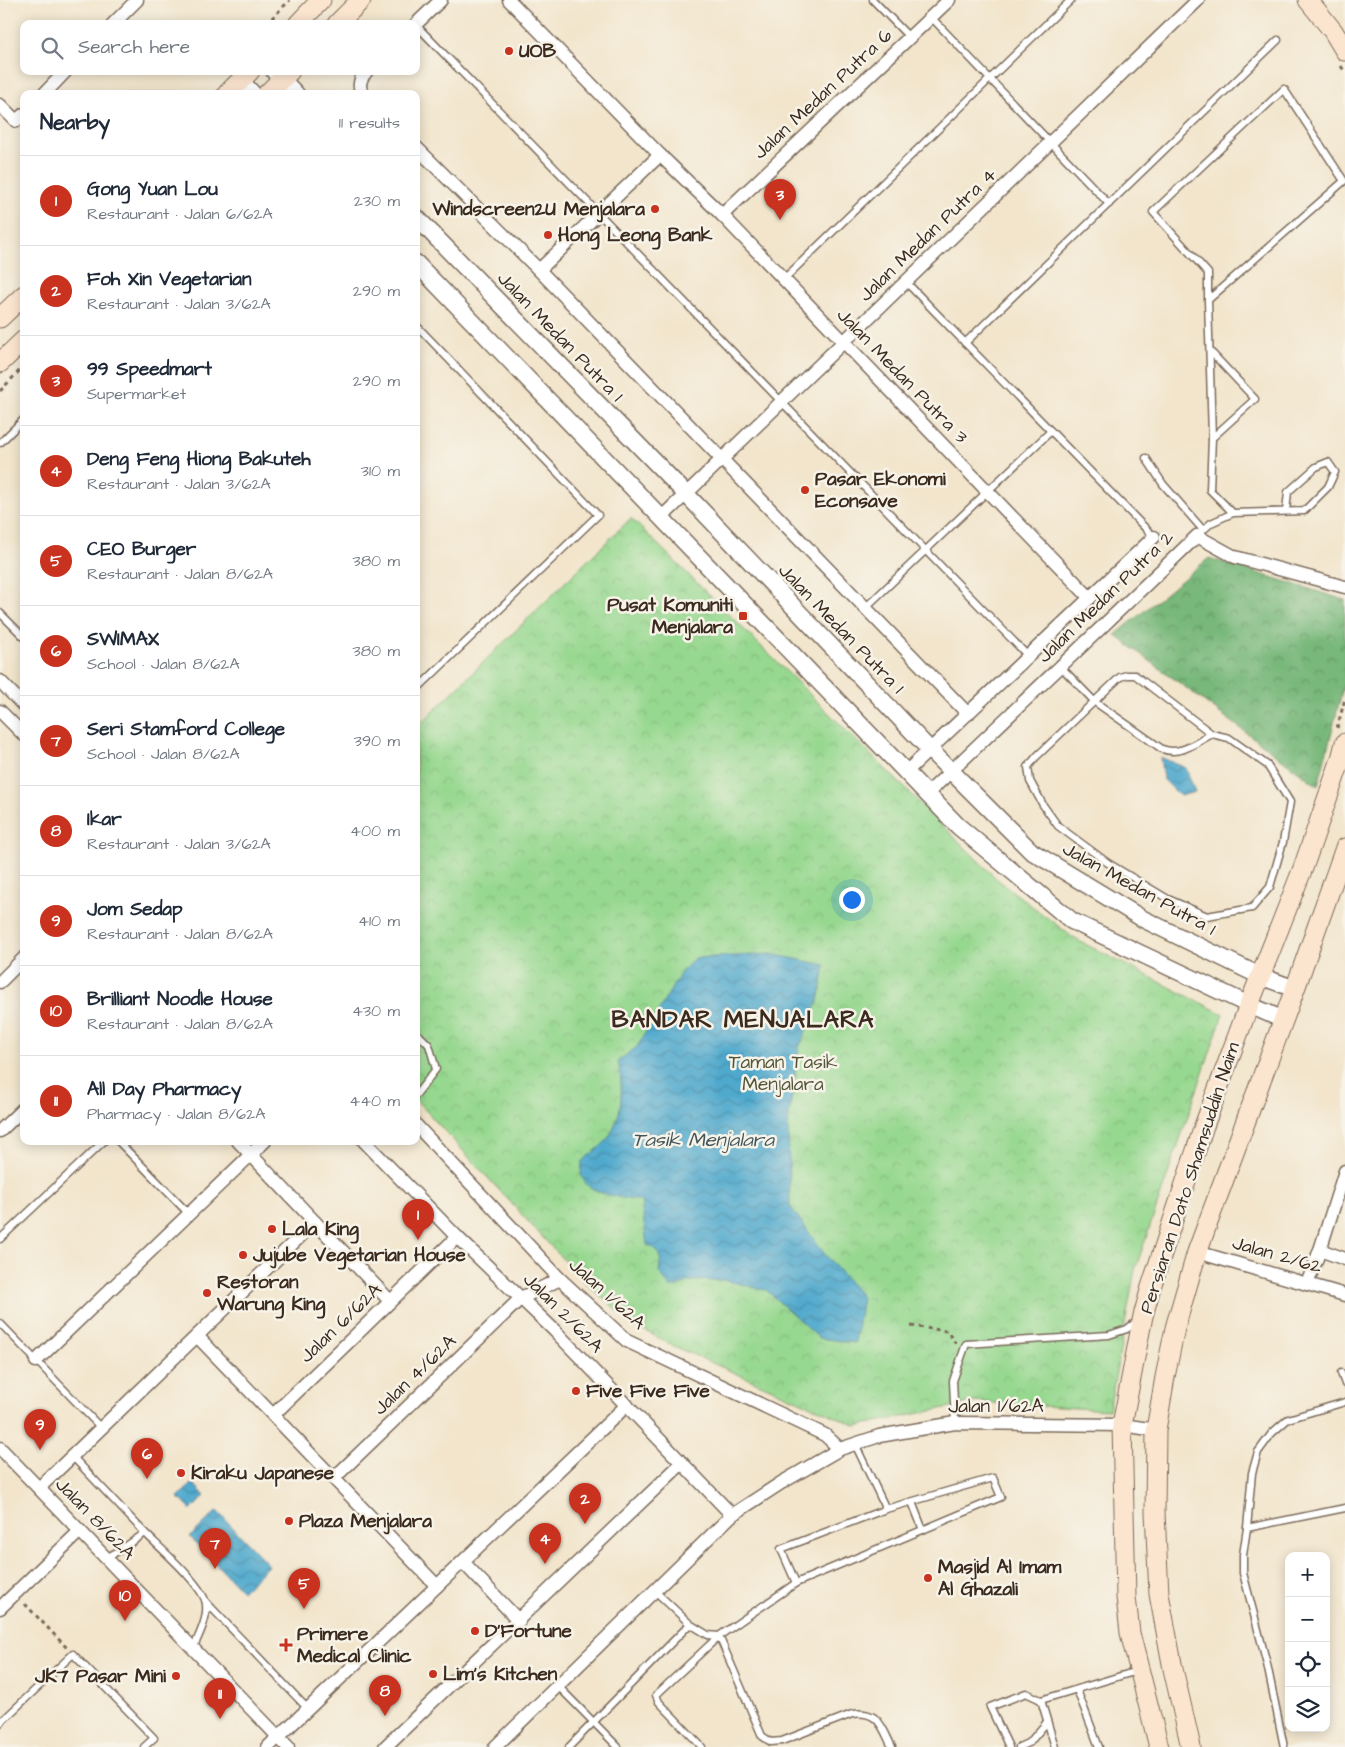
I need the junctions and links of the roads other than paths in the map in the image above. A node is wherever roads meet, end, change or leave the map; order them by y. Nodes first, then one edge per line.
1 (137, 0) edge
2 (321, 0) edge
3 (361, 0) edge
4 (441, 0) edge
5 (509, 0) edge
6 (873, 0) edge
7 (949, 0) edge
8 (1071, 0) edge
9 (1198, 0) edge
10 (1308, 0) edge
11 (931, 17) junction
12 (117, 20) edge
13 (302, 20) edge
14 (341, 20) edge
15 (420, 20) edge
16 (420, 28) edge
17 (910, 38) junction
18 (1278, 40) dead end
19 (1345, 50) edge
20 (62, 75) edge
21 (281, 75) edge
22 (283, 75) edge
23 (363, 75) edge
24 (990, 79) junction
25 (248, 82) edge
26 (48, 90) edge
27 (234, 90) edge
28 (270, 90) edge
29 (293, 90) edge
30 (361, 90) edge
31 (0, 105) edge
32 (20, 118) edge
33 (1051, 143) junction
34 (420, 151) edge
35 (660, 155) junction
36 (1109, 204) junction
37 (598, 213) junction
38 (722, 216) junction
39 (420, 221) edge
40 (420, 267) edge
41 (539, 270) junction
42 (783, 280) junction
43 (906, 282) junction
44 (20, 299) edge
45 (1208, 300) junction
46 (0, 318) edge
47 (420, 329) edge
48 (843, 342) junction
49 (965, 343) junction
50 (20, 344) edge
51 (1210, 351) junction
52 (0, 363) edge
53 (782, 402) junction
54 (20, 423) edge
55 (1051, 431) junction
56 (1212, 438) junction
57 (0, 443) edge
58 (1146, 458) dead end
59 (722, 460) junction
60 (988, 491) junction
61 (686, 494) junction
62 (1286, 511) junction
63 (1234, 513) junction
64 (661, 518) junction
65 (1200, 533) junction
66 (1154, 537) joint
67 (926, 550) junction
68 (1345, 587) edge
69 (1090, 598) junction
70 (866, 608) junction
71 (0, 612) edge
72 (20, 633) edge
73 (1028, 656) junction
74 (1061, 667) junction
75 (0, 681) edge
76 (420, 686) edge
77 (20, 702) edge
78 (1095, 702) junction
79 (0, 711) edge
80 (968, 714) junction
81 (20, 731) edge
82 (1212, 734) junction
83 (1345, 743) edge
84 (928, 749) junction
85 (950, 771) junction
86 (906, 772) junction
87 (927, 794) junction
88 (1345, 848) edge
89 (20, 962) edge
90 (1260, 976) junction
91 (0, 982) edge
92 (1295, 989) junction
93 (1249, 1005) junction
94 (1284, 1020) junction
95 (420, 1036) edge
96 (420, 1090) edge
97 (20, 1112) edge
98 (420, 1128) edge
99 (0, 1131) edge
100 (100, 1145) edge
101 (122, 1145) edge
102 (242, 1145) edge
103 (261, 1145) edge
104 (368, 1145) edge
105 (251, 1155) junction
106 (1345, 1172) edge
107 (189, 1214) junction
108 (315, 1222) junction
109 (457, 1238) junction
110 (0, 1239) edge
111 (1320, 1250) junction
112 (1198, 1252) junction
113 (1345, 1259) edge
114 (560, 1279) junction
115 (1307, 1284) junction
116 (1345, 1295) edge
117 (521, 1298) junction
118 (390, 1301) junction
119 (1143, 1316) junction
120 (0, 1323) edge
121 (197, 1336) junction
122 (36, 1361) junction
123 (1341, 1373) dead end
124 (1345, 1384) edge
125 (1345, 1402) edge
126 (627, 1405) junction
127 (273, 1415) junction
128 (955, 1423) junction
129 (1122, 1425) junction
130 (101, 1428) junction
131 (1156, 1430) junction
132 (855, 1444) junction
133 (0, 1448) edge
134 (840, 1449) junction
135 (72, 1456) junction
136 (682, 1463) junction
137 (334, 1478) junction
138 (39, 1488) junction
139 (912, 1502) junction
140 (1345, 1508) edge
141 (886, 1509) junction
142 (732, 1515) junction
143 (1247, 1528) junction
144 (80, 1530) junction
145 (923, 1530) junction
146 (145, 1533) junction
147 (106, 1558) junction
148 (463, 1562) junction
149 (796, 1583) junction
150 (437, 1586) junction
151 (654, 1590) junction
152 (206, 1603) junction
153 (0, 1608) edge
154 (519, 1621) junction
155 (690, 1624) junction
156 (719, 1636) junction
157 (194, 1649) junction
158 (1138, 1671) junction
159 (557, 1685) junction
160 (1077, 1690) junction
161 (1041, 1700) junction
162 (308, 1709) junction
163 (594, 1722) junction
164 (1047, 1722) junction
165 (0, 1723) edge
166 (278, 1737) junction
167 (144, 1747) edge
168 (268, 1747) edge
169 (288, 1747) edge
170 (385, 1747) edge
171 (494, 1747) edge
172 (569, 1747) edge
173 (618, 1747) edge
174 (702, 1747) edge
175 (892, 1747) edge
176 (1009, 1747) edge
177 (1019, 1747) edge
178 (1055, 1747) edge
179 (1099, 1747) edge
180 (1159, 1747) edge
181 (1192, 1747) edge
182 (1284, 1747) edge

1 - 12 street
2 - 13 main road
3 - 14 main road
4 - 15 street
5 - 35 street, Jalan Medan Putra 3
6 - 17 lane
7 - 11 street, Jalan Medan Putra 6
8 - 24 lane
9 - 33 street, Jalan Medan Putra 4
10 - 19 main road
11 - 17 street, Jalan Medan Putra 6
11 - 24 lane
16 - 37 lane
17 - 38 street, Jalan Medan Putra 6
18 - 36 lane
20 - 26 street
21 - 28 main road
22 - 29 street
23 - 30 street
24 - 33 lane
24 - 42 lane
25 - 27 main road
31 - 32 street
33 - 36 lane
33 - 43 street, Jalan Medan Putra 4
34 - 41 street, Jalan Medan Putra 1
35 - 37 street
35 - 38 street, Jalan Medan Putra 3
36 - 49 lane
37 - 41 street
37 - 53 lane
38 - 42 street, Jalan Medan Putra 3
39 - 61 street, Jalan Medan Putra 1
40 - 64 street
41 - 59 street, Jalan Medan Putra 1
42 - 48 street, Jalan Medan Putra 3
43 - 48 street, Jalan Medan Putra 4
43 - 49 lane
44 - 46 main road
45 - 45 lane
45 - 51 lane
47 - 76 lane
48 - 53 street, Jalan Medan Putra 4
48 - 60 street, Jalan Medan Putra 3
49 - 55 lane
50 - 52 main road
51 - 56 lane
51 - 56 lane
53 - 59 street, Jalan Medan Putra 4
53 - 67 lane
54 - 57 lane
55 - 60 lane
55 - 66 lane
56 - 63 lane
58 - 65 lane
59 - 61 street, Jalan Medan Putra 4
59 - 70 street, Jalan Medan Putra 1
60 - 67 lane
60 - 69 street, Jalan Medan Putra 3
61 - 64 street, Jalan Medan Putra 4
61 - 84 street, Jalan Medan Putra 1
62 - 62 lane
62 - 63 lane
63 - 65 lane
64 - 86 street
65 - 68 street, Jalan Medan Putra 2
65 - 74 street, Jalan Medan Putra 2
66 - 69 street
67 - 70 lane
67 - 73 lane
69 - 73 street
70 - 80 street, Jalan Medan Putra 1
71 - 72 lane
73 - 80 street
74 - 78 lane
74 - 85 street, Jalan Medan Putra 2
75 - 77 street
78 - 82 lane
78 - 82 lane
78 - 82 lane
79 - 81 street
80 - 84 street
83 - 90 main road, Persiaran Dato Shamsuddin Naim
84 - 85 street, Jalan Medan Putra 1
84 - 86 street
85 - 87 street, Jalan Medan Putra 2
85 - 90 street, Jalan Medan Putra 1
86 - 87 street
87 - 93 street
88 - 92 main road, Persiaran Dato Shamsuddin Naim
89 - 91 street
90 - 92 street, Jalan Medan Putra 1
90 - 93 main road, Persiaran Dato Shamsuddin Naim
92 - 94 main road, Persiaran Dato Shamsuddin Naim
93 - 94 street
93 - 119 main road, Persiaran Dato Shamsuddin Naim
94 - 112 main road, Persiaran Dato Shamsuddin Naim
95 - 96 lane
97 - 99 street
98 - 114 street, Jalan 1/62A
100 - 110 lane
101 - 107 lane
102 - 105 street
103 - 105 street
104 - 109 street, Jalan 2/62A
105 - 107 street
105 - 108 street
106 - 111 street
107 - 122 street
108 - 118 street
108 - 121 street
109 - 117 street, Jalan 2/62A
109 - 118 street, Jalan 6/62A
111 - 113 street, Jalan 2/62
111 - 115 street
112 - 115 street, Jalan 2/62
112 - 131 main road, Persiaran Dato Shamsuddin Naim
114 - 117 street, Jalan 4/62A
114 - 134 street, Jalan 1/62A
115 - 116 street, Jalan 2/62
117 - 126 street, Jalan 2/62A
117 - 137 street, Jalan 4/62A
118 - 127 street, Jalan 6/62A
119 - 128 lane
119 - 129 main road, Persiaran Dato Shamsuddin Naim
120 - 122 lane
121 - 127 street
121 - 130 street
122 - 130 lane
123 - 124 lane
125 - 143 lane
126 - 136 street, Jalan 2/62A
126 - 148 street
127 - 137 street
128 - 129 street, Jalan 1/62A
128 - 132 street, Jalan 1/62A
129 - 131 street, Jalan 1/62A
129 - 158 main road, Persiaran Dato Shamsuddin Naim
130 - 135 street
131 - 181 main road, Persiaran Dato Shamsuddin Naim
132 - 134 street, Jalan 1/62A
132 - 141 lane
133 - 138 street, Jalan 8/62A
134 - 142 street, Jalan 1/62A
135 - 138 street
135 - 146 lane
136 - 142 street, Jalan 2/62A
136 - 154 street
137 - 150 street
138 - 144 street, Jalan 8/62A
139 - 141 lane
139 - 145 lane
139 - 145 lane
140 - 143 lane
141 - 149 lane
142 - 151 street, Jalan 1/62A
143 - 182 lane
144 - 147 street, Jalan 8/62A
144 - 153 street
145 - 149 lane
146 - 147 lane
146 - 152 lane
147 - 157 street, Jalan 8/62A
148 - 150 street
148 - 154 street
149 - 156 lane
150 - 162 street
151 - 155 lane
151 - 159 street, Jalan 1/62A
152 - 157 lane
152 - 162 lane
154 - 170 street
155 - 156 lane
155 - 163 lane
156 - 174 lane
156 - 175 lane
157 - 166 street, Jalan 8/62A
158 - 160 lane
158 - 180 main road, Persiaran Dato Shamsuddin Naim
159 - 163 lane
159 - 171 street, Jalan 1/62A
160 - 161 lane
160 - 179 lane
161 - 164 lane
161 - 176 lane
162 - 166 street
163 - 172 lane
163 - 173 lane
164 - 177 lane
164 - 178 lane
165 - 167 lane
166 - 168 street
166 - 169 street, Jalan 8/62A

